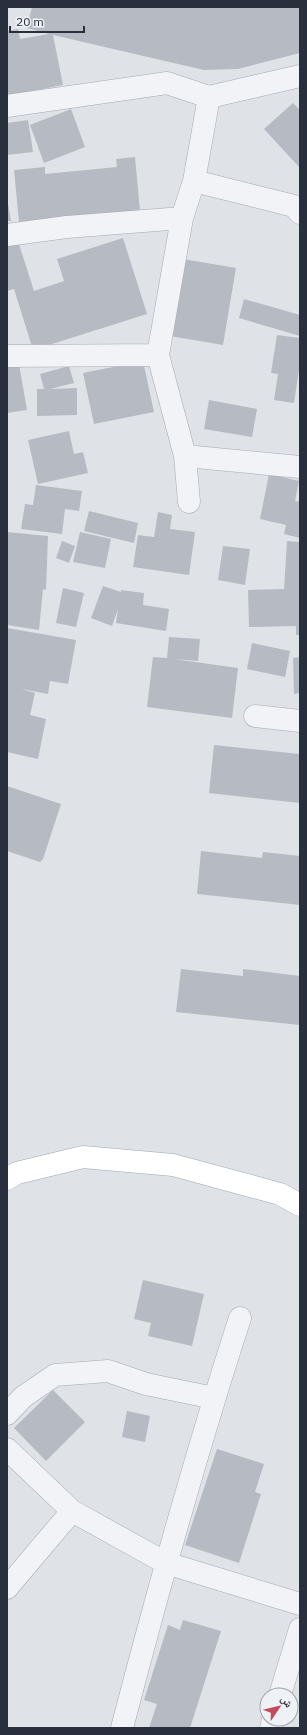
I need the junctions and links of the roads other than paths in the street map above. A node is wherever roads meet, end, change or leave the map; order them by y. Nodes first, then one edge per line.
1 (300, 76) edge
2 (209, 98) junction
3 (7, 106) edge
4 (194, 181) junction
5 (300, 213) edge
6 (182, 218) junction
7 (7, 234) edge
8 (158, 355) junction
9 (7, 356) edge
10 (185, 456) junction
11 (300, 467) edge
12 (189, 502) dead end
13 (255, 716) dead end
14 (300, 721) edge
15 (7, 1179) edge
16 (300, 1205) edge
17 (240, 1318) dead end
18 (214, 1398) junction
19 (7, 1414) edge
20 (7, 1449) edge
21 (72, 1511) junction
22 (166, 1562) junction
23 (7, 1588) edge
24 (300, 1604) edge
25 (300, 1629) edge
26 (282, 1687) edge
27 (122, 1728) edge

1 - 2 street
2 - 3 street
2 - 4 street
4 - 5 street
4 - 6 street
6 - 7 street
6 - 8 street
8 - 9 street
8 - 10 street
10 - 11 street
10 - 12 street
13 - 14 street
15 - 16 main road
17 - 18 street
18 - 19 street
18 - 22 street
20 - 21 street
21 - 22 street
21 - 23 street
22 - 24 street
22 - 27 street
25 - 26 street

